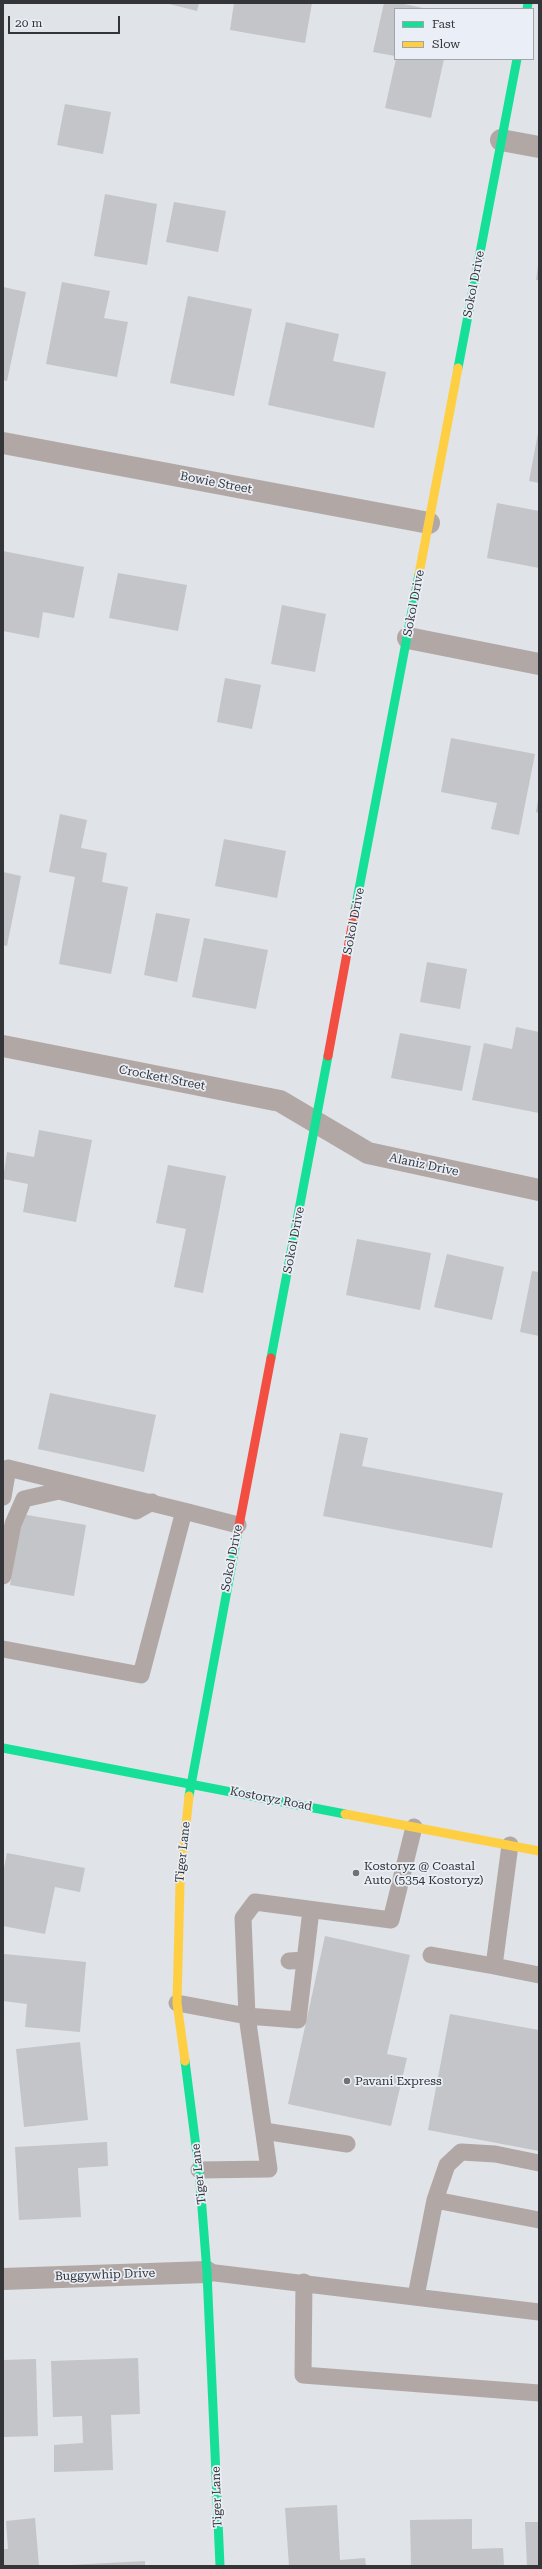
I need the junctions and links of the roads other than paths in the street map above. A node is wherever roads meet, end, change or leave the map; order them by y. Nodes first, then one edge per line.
1 (517, 60) edge
2 (501, 140) junction
3 (539, 147) edge
4 (3, 442) edge
5 (429, 523) junction
6 (408, 638) junction
7 (539, 664) edge
8 (3, 1046) edge
9 (316, 1122) junction
10 (539, 1190) edge
11 (3, 1497) edge
12 (152, 1502) junction
13 (184, 1511) junction
14 (238, 1525) junction
15 (3, 1576) edge
16 (3, 1649) edge
17 (3, 1748) edge
18 (190, 1783) junction
19 (414, 1827) junction
20 (510, 1845) junction
21 (539, 1851) edge
22 (311, 1910) junction
23 (431, 1955) dead end
24 (494, 1966) junction
25 (539, 1975) edge
26 (177, 2003) junction
27 (247, 2016) junction
28 (264, 2131) junction
29 (347, 2144) dead end
30 (539, 2163) edge
31 (199, 2170) junction
32 (435, 2200) junction
33 (539, 2220) edge
34 (207, 2272) junction
35 (3, 2279) edge
36 (304, 2282) junction
37 (416, 2296) junction
38 (539, 2312) edge
39 (539, 2393) edge
40 (220, 2566) edge

1 - 2 street, Sokol Drive
2 - 3 street
2 - 5 street, Sokol Drive
4 - 5 street, Bowie Street
5 - 6 street, Sokol Drive
6 - 7 street
6 - 9 street, Sokol Drive
8 - 9 street, Crockett Street
9 - 10 street, Alaniz Drive
9 - 14 street, Sokol Drive
11 - 12 lane
12 - 13 lane
12 - 15 lane
13 - 14 lane
13 - 16 lane
14 - 18 street, Sokol Drive
17 - 18 street, Kostoryz Road
18 - 19 street, Kostoryz Road
18 - 26 street, Tiger Lane
19 - 20 street, Kostoryz Road
19 - 22 lane
20 - 21 street, Kostoryz Road
20 - 24 lane
22 - 27 lane
22 - 27 lane
23 - 24 lane
24 - 25 lane
26 - 27 lane
26 - 31 street, Tiger Lane
27 - 28 lane
28 - 29 lane
28 - 31 lane
30 - 32 lane
31 - 34 street, Tiger Lane
32 - 33 lane
32 - 37 lane
34 - 35 street, Buggywhip Drive
34 - 36 lane
34 - 40 street, Tiger Lane
36 - 37 lane
36 - 39 lane
37 - 38 lane

